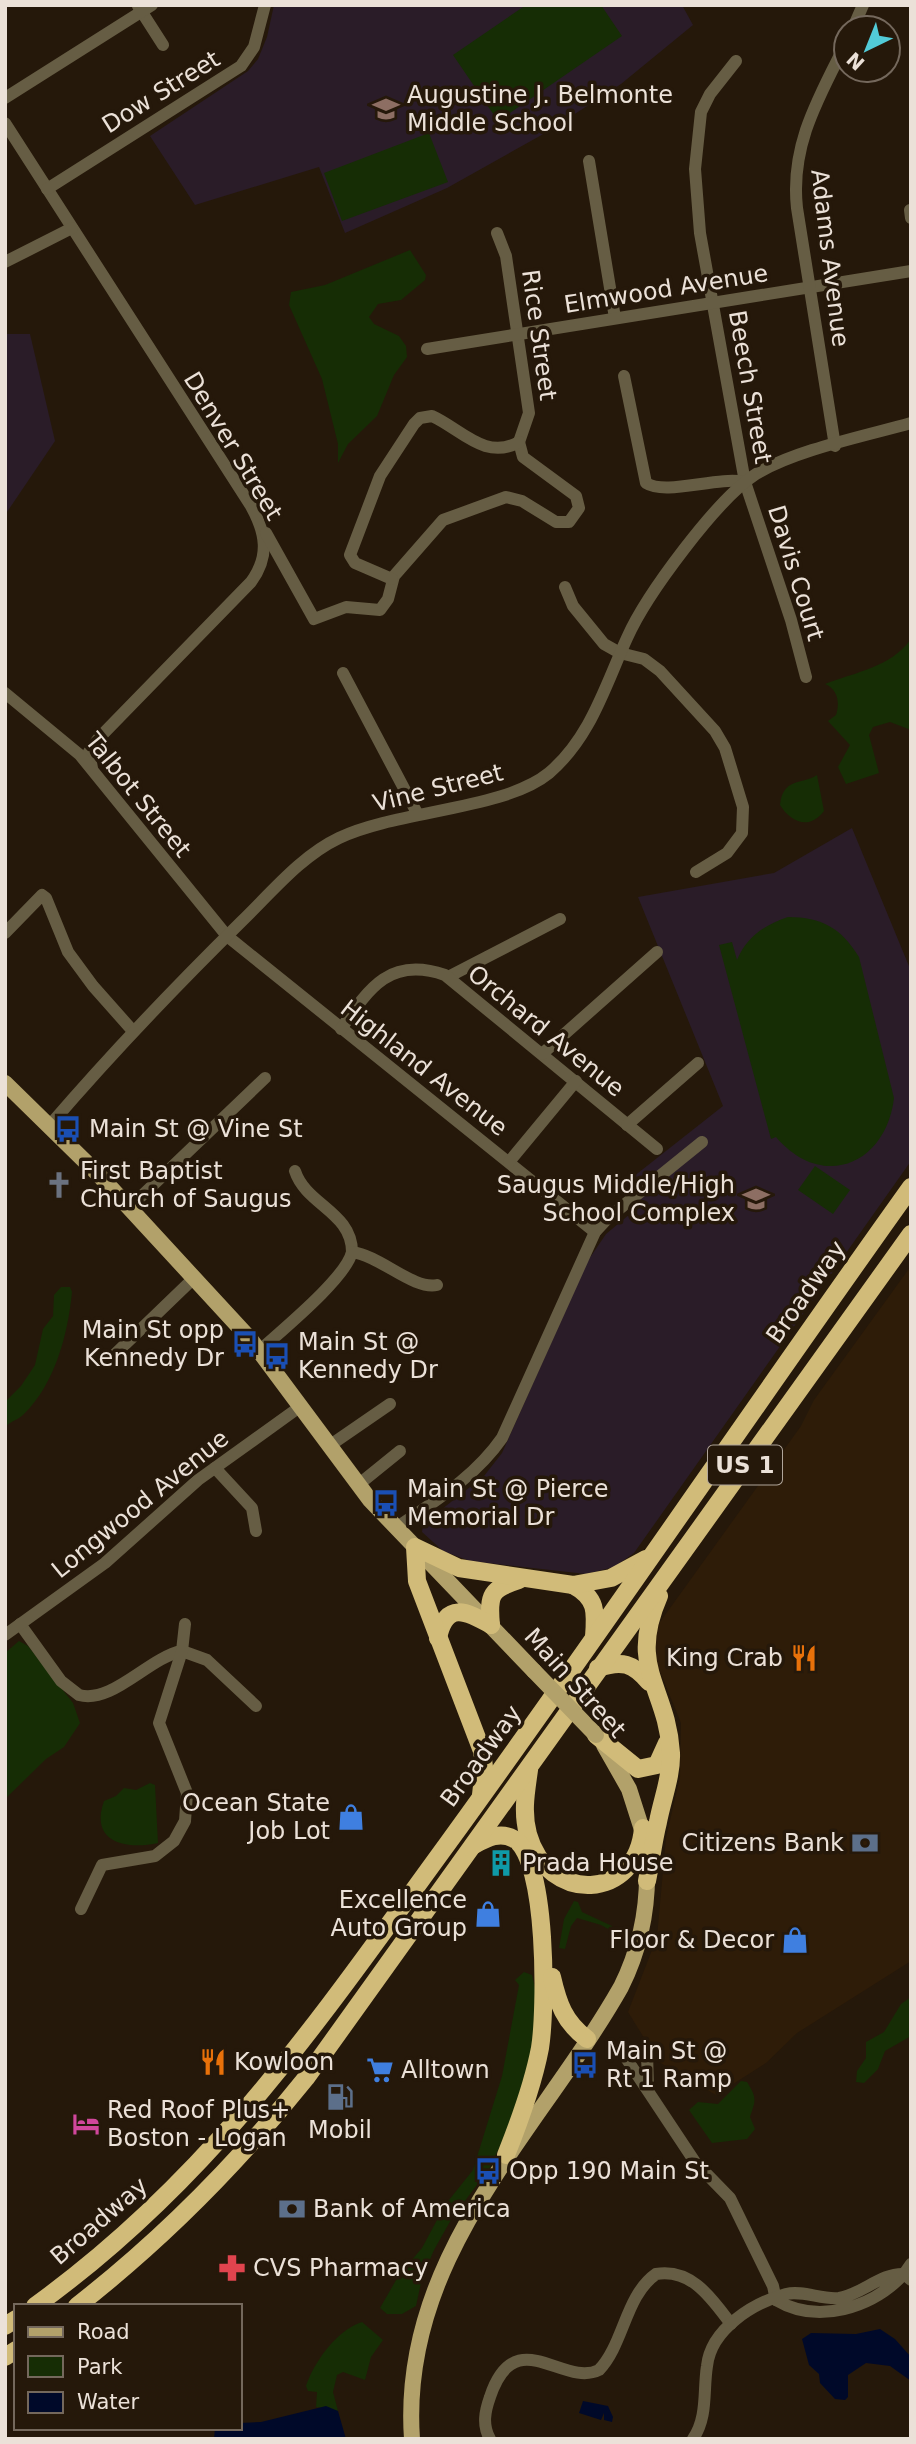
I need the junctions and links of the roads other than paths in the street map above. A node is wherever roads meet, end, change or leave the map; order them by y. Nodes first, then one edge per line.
1 (265, 5) edge
2 (144, 7) edge
3 (163, 45) dead end
4 (736, 61) dead end
5 (832, 71) edge
6 (5, 98) edge
7 (5, 123) edge
8 (10, 139) edge
9 (589, 161) dead end
10 (47, 189) junction
11 (72, 228) junction
12 (497, 233) dead end
13 (5, 262) edge
14 (911, 271) edge
15 (810, 288) junction
16 (713, 301) junction
17 (615, 318) junction
18 (517, 334) junction
19 (427, 349) dead end
20 (624, 376) dead end
21 (911, 423) edge
22 (519, 442) junction
23 (835, 446) junction
24 (745, 482) junction
25 (259, 520) junction
26 (392, 579) junction
27 (565, 587) dead end
28 (620, 653) junction
29 (343, 673) dead end
30 (806, 677) dead end
31 (5, 693) edge
32 (92, 768) junction
33 (417, 813) junction
34 (696, 872) dead end
35 (560, 919) dead end
36 (5, 933) edge
37 (227, 936) junction
38 (657, 952) dead end
39 (448, 977) junction
40 (341, 1029) junction
41 (132, 1031) junction
42 (542, 1054) junction
43 (698, 1063) dead end
44 (265, 1078) dead end
45 (576, 1081) junction
46 (5, 1083) edge
47 (50, 1125) junction
48 (628, 1125) junction
49 (702, 1142) dead end
50 (657, 1149) dead end
51 (509, 1162) junction
52 (295, 1171) dead end
53 (911, 1187) edge
54 (129, 1208) junction
55 (595, 1232) junction
56 (911, 1234) edge
57 (352, 1252) junction
58 (194, 1278) junction
59 (437, 1285) dead end
60 (260, 1351) junction
61 (112, 1357) dead end
62 (390, 1404) dead end
63 (301, 1406) junction
64 (329, 1446) junction
65 (400, 1451) dead end
66 (215, 1468) junction
67 (358, 1485) junction
68 (396, 1528) junction
69 (256, 1531) dead end
70 (415, 1547) junction
71 (654, 1554) junction
72 (675, 1560) junction
73 (523, 1579) junction
74 (573, 1585) junction
75 (20, 1624) junction
76 (185, 1624) dead end
77 (491, 1625) junction
78 (5, 1635) edge
79 (438, 1638) junction
80 (593, 1640) junction
81 (182, 1651) junction
82 (598, 1668) junction
83 (652, 1686) junction
84 (256, 1706) dead end
85 (476, 1735) junction
86 (596, 1735) junction
87 (668, 1739) junction
88 (517, 1749) junction
89 (530, 1765) junction
90 (480, 1798) junction
91 (643, 1828) junction
92 (474, 1845) junction
93 (647, 1881) junction
94 (81, 1909) dead end
95 (544, 1939) junction
96 (587, 2039) junction
97 (647, 2052) dead end
98 (626, 2058) dead end
99 (649, 2091) junction
100 (506, 2155) junction
101 (908, 2273) edge
102 (776, 2300) junction
103 (38, 2304) edge
104 (79, 2304) edge
105 (731, 2324) junction
106 (412, 2439) edge
107 (490, 2439) edge
108 (693, 2439) edge

1 - 10 street, Dow Street
2 - 3 street
2 - 6 street
4 - 16 street, Beech Street
5 - 15 street, Adams Avenue
7 - 8 street, Denver Street
8 - 10 street, Denver Street
9 - 17 street
10 - 11 street, Denver Street
11 - 13 street
11 - 25 street, Denver Street
12 - 18 street, Rice Street
14 - 15 street, Elmwood Avenue
15 - 16 street, Elmwood Avenue
15 - 23 street, Adams Avenue
16 - 17 street, Elmwood Avenue
16 - 24 street, Beech Street
17 - 18 street, Elmwood Avenue
18 - 19 street, Elmwood Avenue
18 - 22 street, Rice Street
20 - 24 street
21 - 23 street, Vine Street
22 - 26 street
22 - 26 street
23 - 24 street, Vine Street
24 - 28 street, Vine Street
24 - 30 street, Davis Court
25 - 26 street
25 - 32 street, Denver Street
27 - 28 street
28 - 33 street, Vine Street
28 - 34 street
29 - 33 street
31 - 32 street, Talbot Street
32 - 37 street, Talbot Street
33 - 37 street, Vine Street
35 - 39 street
36 - 41 street
37 - 40 street, Highland Avenue
37 - 41 street, Vine Street
38 - 42 street
39 - 40 street, Orchard Avenue
39 - 42 street, Orchard Avenue
40 - 51 street, Highland Avenue
41 - 47 street, Vine Street
42 - 45 street, Orchard Avenue
43 - 48 street
44 - 54 street
45 - 48 street, Orchard Avenue
45 - 51 street
46 - 47 main road, Main Street
47 - 54 main road, Main Street
48 - 50 street, Orchard Avenue
49 - 55 street
51 - 55 street, Highland Avenue
52 - 57 street
53 - 71 highway, Broadway / US 1
54 - 58 main road, Main Street
55 - 68 street
56 - 72 highway, Broadway / US 1
57 - 59 street
57 - 60 street
58 - 60 main road, Main Street
58 - 61 street
60 - 63 main road, Main Street
62 - 64 street
63 - 64 main road, Main Street
63 - 66 street, Longwood Avenue
64 - 67 main road, Main Street
65 - 67 street
66 - 69 street
66 - 75 street, Longwood Avenue
67 - 68 main road, Main Street
68 - 70 main road, Main Street
70 - 73 highway
70 - 77 main road, Main Street
70 - 79 highway
71 - 74 highway
71 - 80 highway, Broadway / US 1
72 - 82 highway, Broadway / US 1
72 - 83 highway
73 - 74 highway
73 - 77 highway
74 - 80 highway
75 - 78 street, Longwood Avenue
75 - 81 street
76 - 81 street
77 - 79 highway
77 - 86 main road, Main Street, bridge
79 - 85 highway
80 - 88 highway, Broadway / US 1
81 - 84 street
81 - 94 street
82 - 83 highway
82 - 89 highway, Broadway / US 1
83 - 87 highway
85 - 88 highway
85 - 90 highway
86 - 87 highway
86 - 91 main road, Main Street
87 - 93 highway
88 - 90 highway, Broadway / US 1
89 - 91 highway
89 - 92 highway, Broadway / US 1
90 - 103 highway, Broadway / US 1
91 - 93 main road, Main Street
92 - 95 highway
92 - 104 highway, Broadway / US 1
93 - 96 main road, Main Street
95 - 96 highway
95 - 100 highway
96 - 100 main road, Main Street
97 - 99 street
98 - 99 street
99 - 102 street
100 - 106 main road, Main Street
101 - 102 street
102 - 105 street
105 - 107 street
105 - 108 street

